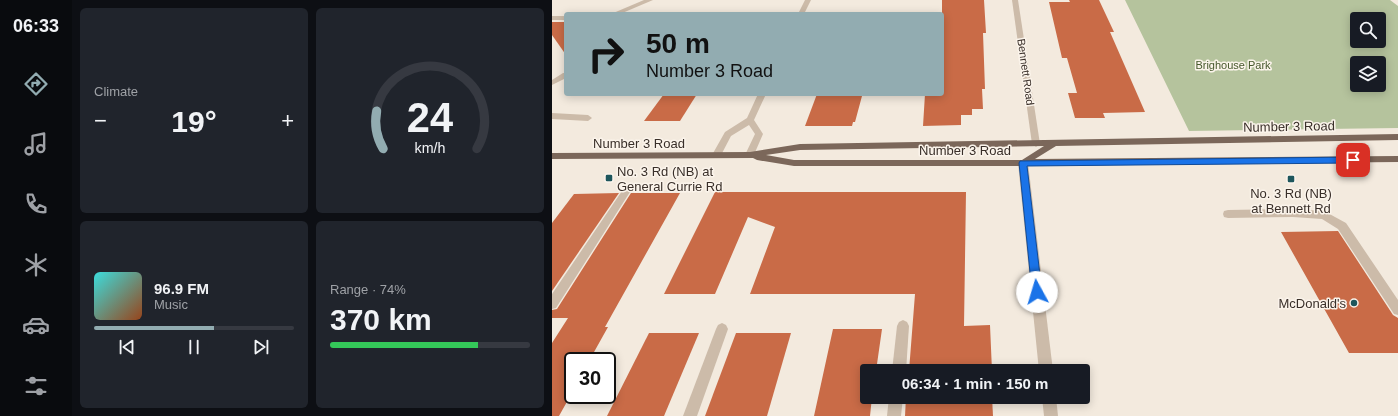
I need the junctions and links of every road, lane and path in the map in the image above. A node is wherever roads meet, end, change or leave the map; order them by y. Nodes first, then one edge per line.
1 (650, 0) edge
2 (808, 0) edge
3 (1015, 0) edge
4 (619, 12) edge
5 (802, 12) edge
6 (552, 18) edge
7 (564, 18) edge
8 (564, 76) edge
9 (552, 83) edge
10 (761, 96) edge
11 (552, 116) edge
12 (588, 118) dead end
13 (750, 120) junction
14 (1398, 137) edge
15 (1036, 144) junction
16 (1054, 144) junction
17 (716, 155) junction
18 (750, 155) junction
19 (552, 156) edge
20 (1398, 159) edge
21 (1023, 163) junction
22 (627, 190) dead end
23 (1228, 214) dead end
24 (552, 304) edge
25 (1398, 310) edge
26 (903, 326) dead end
27 (722, 329) dead end
28 (900, 364) edge
29 (1045, 364) edge
30 (895, 404) edge
31 (1050, 404) edge
32 (690, 416) edge
33 (894, 416) edge
34 (1052, 416) edge

1 - 4 street
2 - 5 street
3 - 15 street, Bennett Road
6 - 7 street
8 - 9 street
10 - 13 street
11 - 12 street
13 - 17 street
13 - 18 street
14 - 16 main road, Number 3 Road
15 - 16 main road, Number 3 Road
15 - 18 main road, Number 3 Road
16 - 21 main road
17 - 18 main road, Number 3 Road
17 - 19 main road, Number 3 Road
18 - 21 main road, Number 3 Road
20 - 21 main road, Number 3 Road
21 - 29 street
22 - 24 street
23 - 25 street
26 - 28 street
27 - 32 street
30 - 33 street
31 - 34 street

